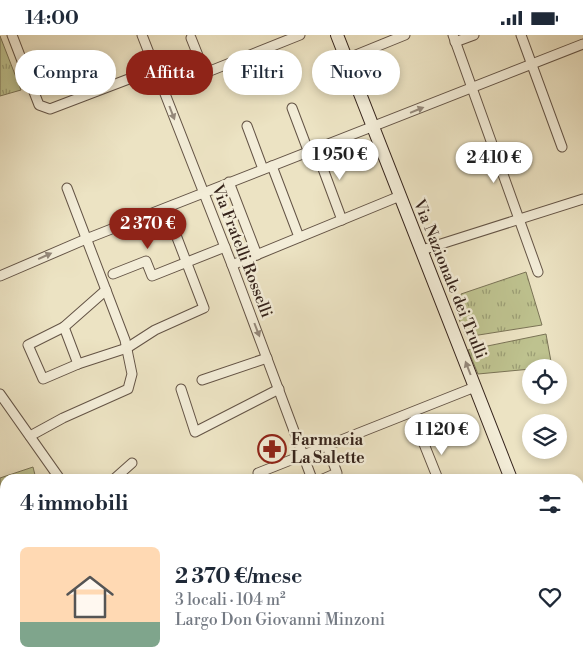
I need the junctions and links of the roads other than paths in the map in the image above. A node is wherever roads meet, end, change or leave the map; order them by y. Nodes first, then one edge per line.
1 (12, 35) edge
2 (142, 35) edge
3 (300, 35) edge
4 (337, 35) edge
5 (405, 35) edge
6 (474, 35) edge
7 (521, 35) edge
8 (191, 38) dead end
9 (454, 39) edge
10 (583, 44) edge
11 (148, 50) edge
12 (343, 50) edge
13 (368, 50) edge
14 (532, 65) junction
15 (126, 80) edge
16 (473, 88) junction
17 (165, 95) edge
18 (360, 95) edge
19 (292, 108) dead end
20 (247, 126) dead end
21 (372, 128) junction
22 (562, 147) dead end
23 (312, 151) junction
24 (268, 168) junction
25 (229, 182) junction
26 (67, 188) dead end
27 (204, 193) junction
28 (400, 196) junction
29 (583, 199) edge
30 (166, 209) junction
31 (519, 218) junction
32 (342, 220) junction
33 (299, 237) junction
34 (86, 239) junction
35 (224, 247) junction
36 (422, 250) junction
37 (257, 255) junction
38 (186, 262) junction
39 (232, 265) junction
40 (538, 272) dead end
41 (113, 274) dead end
42 (0, 276) edge
43 (106, 290) junction
44 (64, 327) junction
45 (127, 348) junction
46 (267, 358) junction
47 (78, 364) junction
48 (202, 380) dead end
49 (475, 387) junction
50 (181, 389) dead end
51 (279, 389) junction
52 (1, 397) edge
53 (30, 436) junction
54 (424, 444) dead end
55 (327, 446) junction
56 (304, 456) junction
57 (132, 463) dead end
58 (57, 474) edge
59 (120, 474) edge
60 (258, 474) edge
61 (310, 474) edge
62 (335, 474) edge
63 (435, 474) edge
64 (509, 474) edge

1 - 15 street
2 - 11 street, Via Fratelli Rosselli
3 - 8 street
4 - 12 street, Via Nazionale dei Trulli
5 - 13 street
6 - 9 street
7 - 14 street
9 - 16 street
10 - 14 street
14 - 16 street
14 - 22 street
21 -> 16 street
16 - 31 street
17 -> 27 street, Via Fratelli Rosselli
18 - 21 street, Via Nazionale dei Trulli
19 - 23 street
20 - 24 street
21 - 23 street
21 - 28 street, Via Nazionale dei Trulli
23 - 24 street
23 - 32 street
24 - 25 street
24 - 33 street
25 - 27 street
25 - 37 street
26 - 34 street
27 - 30 street
27 - 35 street, Via Fratelli Rosselli
28 - 32 street
28 - 36 street, Via Nazionale dei Trulli
29 - 31 street
30 - 34 street
30 - 38 street
31 - 36 street
31 - 40 street
32 - 33 street
33 - 37 street
42 -> 34 street
34 - 43 street
35 - 38 street
35 - 39 street, Via Fratelli Rosselli
49 -> 36 street, Via Nazionale dei Trulli
37 - 39 street
38 - 41 street
38 - 45 street
39 -> 46 street, Via Fratelli Rosselli
43 - 44 street
43 - 45 street
44 - 47 street
44 - 47 street
45 - 47 street
45 - 53 street
46 - 48 street
46 - 51 street, Via Fratelli Rosselli
49 - 55 street
49 - 64 street, Via Nazionale dei Trulli
50 - 51 street
51 - 56 street, Via Fratelli Rosselli
52 - 53 street
53 - 58 street
54 - 63 street
55 - 56 street
55 - 62 street
56 - 60 street
56 - 61 street, Via Fratelli Rosselli
57 - 59 street

